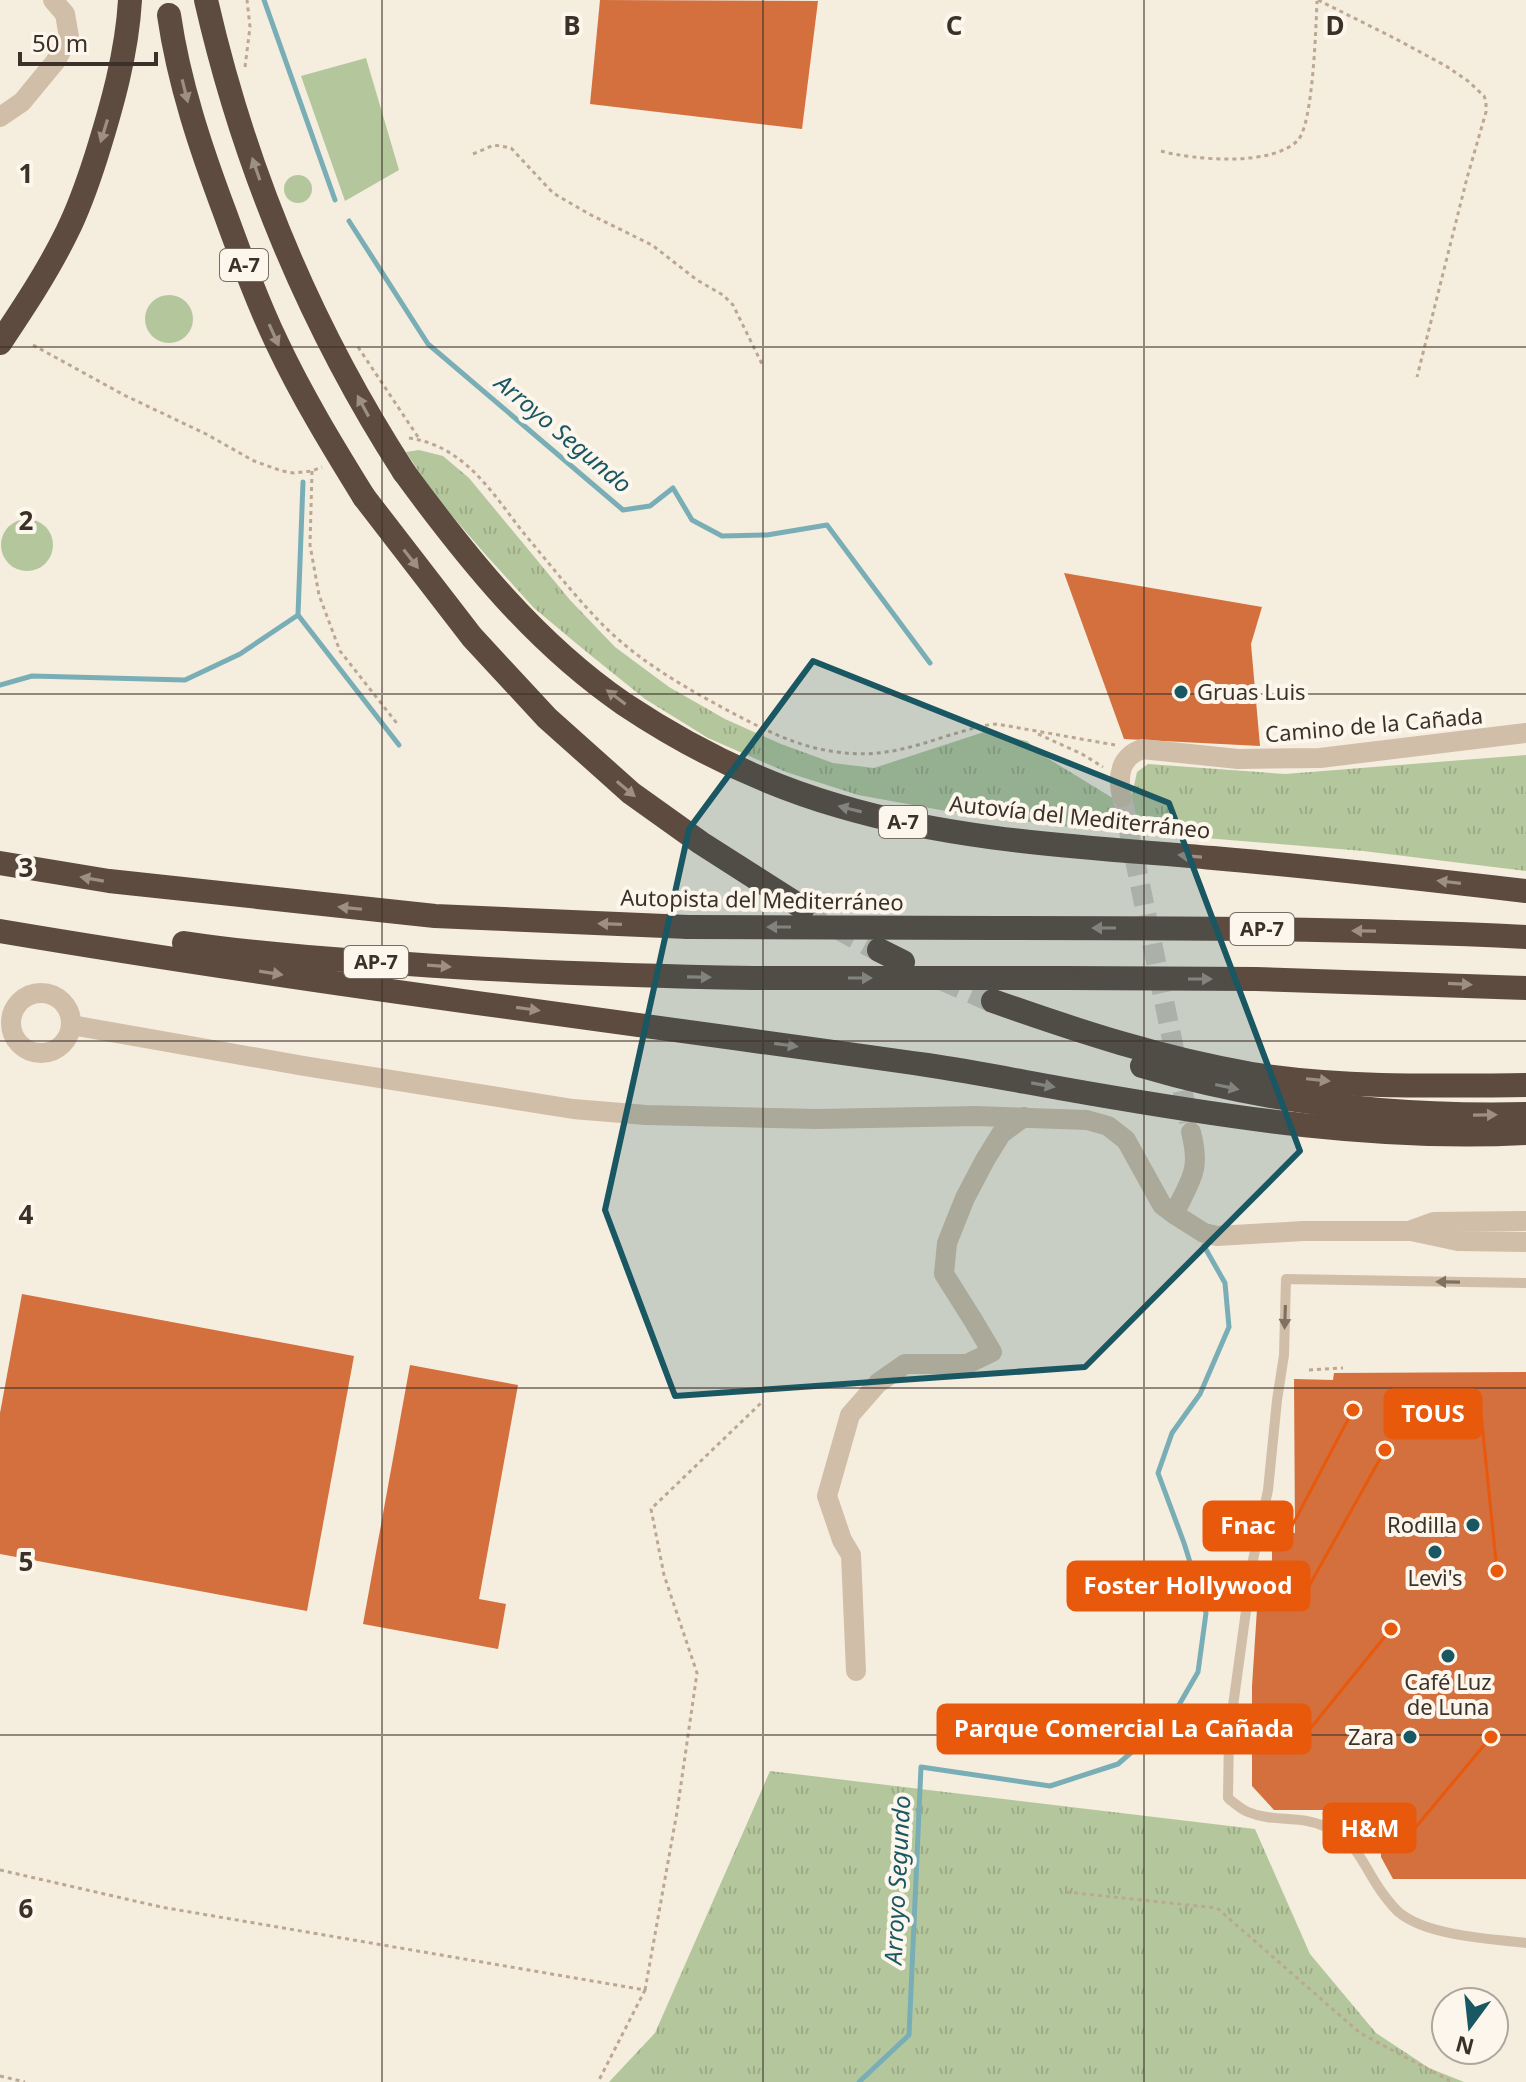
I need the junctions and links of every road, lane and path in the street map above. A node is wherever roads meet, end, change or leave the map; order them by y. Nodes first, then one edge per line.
1 (53, 0) edge
2 (130, 0) edge
3 (206, 0) edge
4 (247, 0) edge
5 (1317, 0) edge
6 (168, 7) edge
7 (245, 67) dead end
8 (0, 117) edge
9 (1161, 151) dead end
10 (473, 154) dead end
11 (0, 343) edge
12 (355, 343) dead end
13 (33, 345) dead end
14 (762, 364) dead end
15 (1417, 377) dead end
16 (402, 438) dead end
17 (420, 440) junction
18 (330, 464) dead end
19 (312, 471) junction
20 (399, 726) dead end
21 (1031, 731) junction
22 (1526, 733) edge
23 (1142, 749) junction
24 (1121, 793) joint
25 (0, 863) edge
26 (1526, 891) edge
27 (803, 908) tunnel mouth
28 (0, 916) edge
29 (0, 931) edge
30 (1526, 937) edge
31 (879, 950) tunnel mouth
32 (903, 962) dead end
33 (1526, 988) edge
34 (993, 1001) tunnel mouth
35 (6, 1015) edge
36 (71, 1025) junction
37 (1078, 1031) junction
38 (1526, 1085) edge
39 (1526, 1114) edge
40 (1024, 1117) junction
41 (1191, 1132) tunnel mouth
42 (1526, 1133) edge
43 (1174, 1214) junction
44 (1526, 1221) edge
45 (1526, 1230) edge
46 (1411, 1231) junction
47 (1448, 1239) junction
48 (1526, 1242) edge
49 (1526, 1251) edge
50 (1526, 1283) edge
51 (1343, 1368) dead end
52 (1309, 1370) dead end
53 (761, 1403) dead end
54 (856, 1671) dead end
55 (0, 1870) edge
56 (1066, 1892) dead end
57 (1526, 1943) edge
58 (645, 1990) junction
59 (0, 2076) edge
60 (25, 2082) edge
61 (598, 2082) edge
62 (1452, 2082) edge

1 - 8 street
2 -> 11 highway
26 -> 3 highway, Autovía del Mediterráneo / A-7, bridge
4 - 7 path
5 - 9 path
5 - 15 path
6 -> 27 highway, A-7, bridge
10 - 14 path
12 - 17 path
13 - 19 path
16 - 17 path
17 - 21 path
18 - 19 path
19 - 20 path
21 - 23 path
21 - 24 path
22 - 23 street, Camino de la Cañada
23 - 24 street
30 -> 25 highway, Autopista del Mediterráneo / AP-7, bridge
28 -> 33 highway, AP-7, bridge
29 -> 42 highway
31 - 32 highway
34 - 37 highway
35 - 36 street
35 - 36 street
36 - 40 street
37 -> 38 highway
37 -> 39 highway
40 - 43 street
40 - 54 street
41 - 43 street
43 - 46 street
44 - 46 street
45 - 47 street
46 - 47 street
47 - 48 street
47 - 49 lane
50 -> 57 lane
51 - 52 path
53 - 58 path
55 - 58 path
56 - 62 path
58 - 61 path
59 - 60 path

